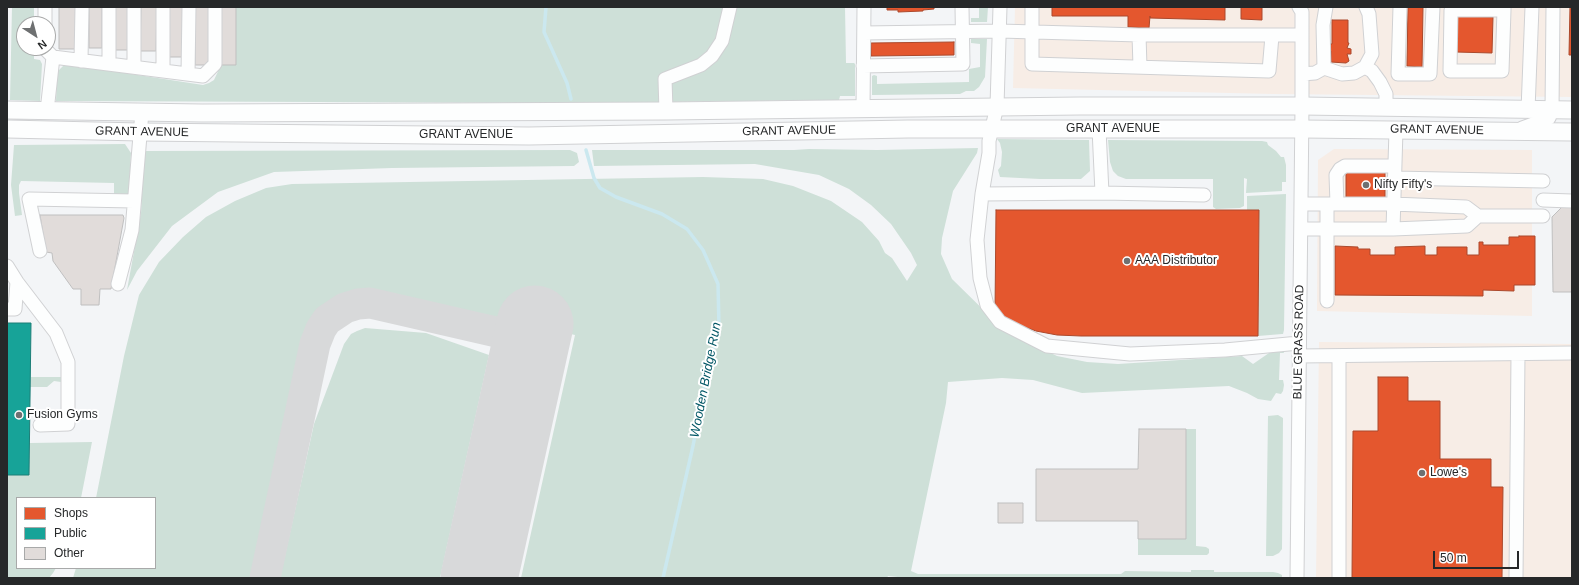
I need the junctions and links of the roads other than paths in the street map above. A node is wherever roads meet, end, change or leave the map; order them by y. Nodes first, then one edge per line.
1 (82, 7) edge
2 (109, 7) edge
3 (134, 7) edge
4 (163, 7) edge
5 (189, 7) edge
6 (215, 7) edge
7 (730, 7) edge
8 (864, 7) edge
9 (962, 7) edge
10 (1000, 7) edge
11 (1032, 7) edge
12 (1299, 7) edge
13 (1326, 7) edge
14 (1366, 7) edge
15 (1400, 7) edge
16 (1433, 7) edge
17 (1532, 7) edge
18 (1553, 7) edge
19 (1504, 9) edge
20 (962, 32) junction
21 (1000, 32) junction
22 (1031, 32) junction
23 (864, 33) junction
24 (1139, 35) junction
25 (1302, 35) junction
26 (1272, 36) junction
27 (56, 55) edge
28 (48, 56) edge
29 (81, 61) junction
30 (109, 64) junction
31 (864, 66) junction
32 (1140, 67) junction
33 (1365, 67) junction
34 (134, 68) junction
35 (1324, 68) junction
36 (163, 71) junction
37 (188, 74) junction
38 (1302, 74) junction
39 (997, 106) junction
40 (1302, 106) junction
41 (863, 108) junction
42 (1386, 108) junction
43 (7, 110) edge
44 (1528, 110) junction
45 (1552, 110) junction
46 (1572, 110) edge
47 (48, 111) junction
48 (666, 111) junction
49 (142, 112) junction
50 (7, 129) edge
51 (991, 129) junction
52 (1099, 129) junction
53 (1302, 129) junction
54 (1396, 130) junction
55 (1511, 131) junction
56 (140, 132) junction
57 (1572, 132) edge
58 (1394, 172) junction
59 (1543, 181) dead end
60 (1102, 193) junction
61 (982, 194) junction
62 (1204, 195) dead end
63 (1543, 200) dead end
64 (134, 201) junction
65 (1572, 201) edge
66 (1301, 204) junction
67 (1332, 204) junction
68 (1393, 204) junction
69 (1478, 216) junction
70 (1542, 216) dead end
71 (1301, 229) junction
72 (1327, 229) junction
73 (1393, 229) junction
74 (40, 251) dead end
75 (7, 267) edge
76 (16, 282) junction
77 (118, 284) dead end
78 (1327, 301) dead end
79 (7, 309) edge
80 (1299, 343) junction
81 (1572, 353) edge
82 (1518, 354) junction
83 (1299, 356) junction
84 (1339, 356) junction
85 (40, 425) dead end
86 (1297, 578) edge
87 (1339, 578) edge
88 (1516, 578) edge

1 - 29 street
2 - 30 street
3 - 34 street
4 - 36 street
5 - 37 street
6 - 37 street
7 - 48 street
8 - 23 street
9 - 20 street
10 - 21 street
11 - 22 street
12 - 25 street, BLUE GRASS ROAD
13 - 35 street
14 - 33 street
15 - 16 street
17 - 44 street
18 - 45 street
19 - 19 street
20 - 21 street
20 - 23 street
20 - 31 street
21 - 22 street
21 - 39 street
22 - 24 street
22 - 32 street
23 - 31 street
24 - 26 street
24 - 32 street
25 - 26 street
25 - 38 street, BLUE GRASS ROAD
26 - 32 street
27 - 29 street
28 - 47 street
29 - 30 street
30 - 34 street
31 - 41 street
33 - 35 street
33 - 42 street
34 - 36 street
35 - 38 street
36 - 37 street
38 - 40 street, BLUE GRASS ROAD
39 - 40 main road, GRANT AVENUE
39 - 41 main road, GRANT AVENUE
39 - 51 street
40 - 42 main road, GRANT AVENUE
40 - 53 street, BLUE GRASS ROAD
41 - 48 main road, GRANT AVENUE
42 - 44 main road, GRANT AVENUE
43 - 47 main road, GRANT AVENUE
44 - 45 main road, GRANT AVENUE
45 - 46 main road, GRANT AVENUE
45 - 55 street
47 - 49 main road, GRANT AVENUE
48 - 49 main road, GRANT AVENUE
49 - 56 street
50 - 56 main road, GRANT AVENUE
51 - 52 main road, GRANT AVENUE
51 - 56 main road, GRANT AVENUE
51 - 61 street
52 - 53 main road, GRANT AVENUE
52 - 60 street
53 - 54 main road, GRANT AVENUE
53 - 66 street, BLUE GRASS ROAD
54 - 55 main road, GRANT AVENUE
54 - 58 street
55 - 57 main road, GRANT AVENUE
56 - 64 street
58 - 59 street
58 - 67 street
58 - 68 street
60 - 61 street
60 - 62 street
61 - 80 street
63 - 65 street
64 - 74 street
64 - 77 street
66 - 67 street
66 - 71 street, BLUE GRASS ROAD
67 - 68 street
67 - 72 street
68 - 69 street
68 - 73 street
69 - 70 street
69 - 73 street
71 - 72 street
71 - 80 street, BLUE GRASS ROAD
72 - 73 street
72 - 78 street
75 - 76 street
76 - 79 street
76 - 85 street
80 - 83 street, BLUE GRASS ROAD
81 - 82 street
82 - 84 street
82 - 88 street
83 - 84 street
83 - 86 street, BLUE GRASS ROAD
84 - 87 street

